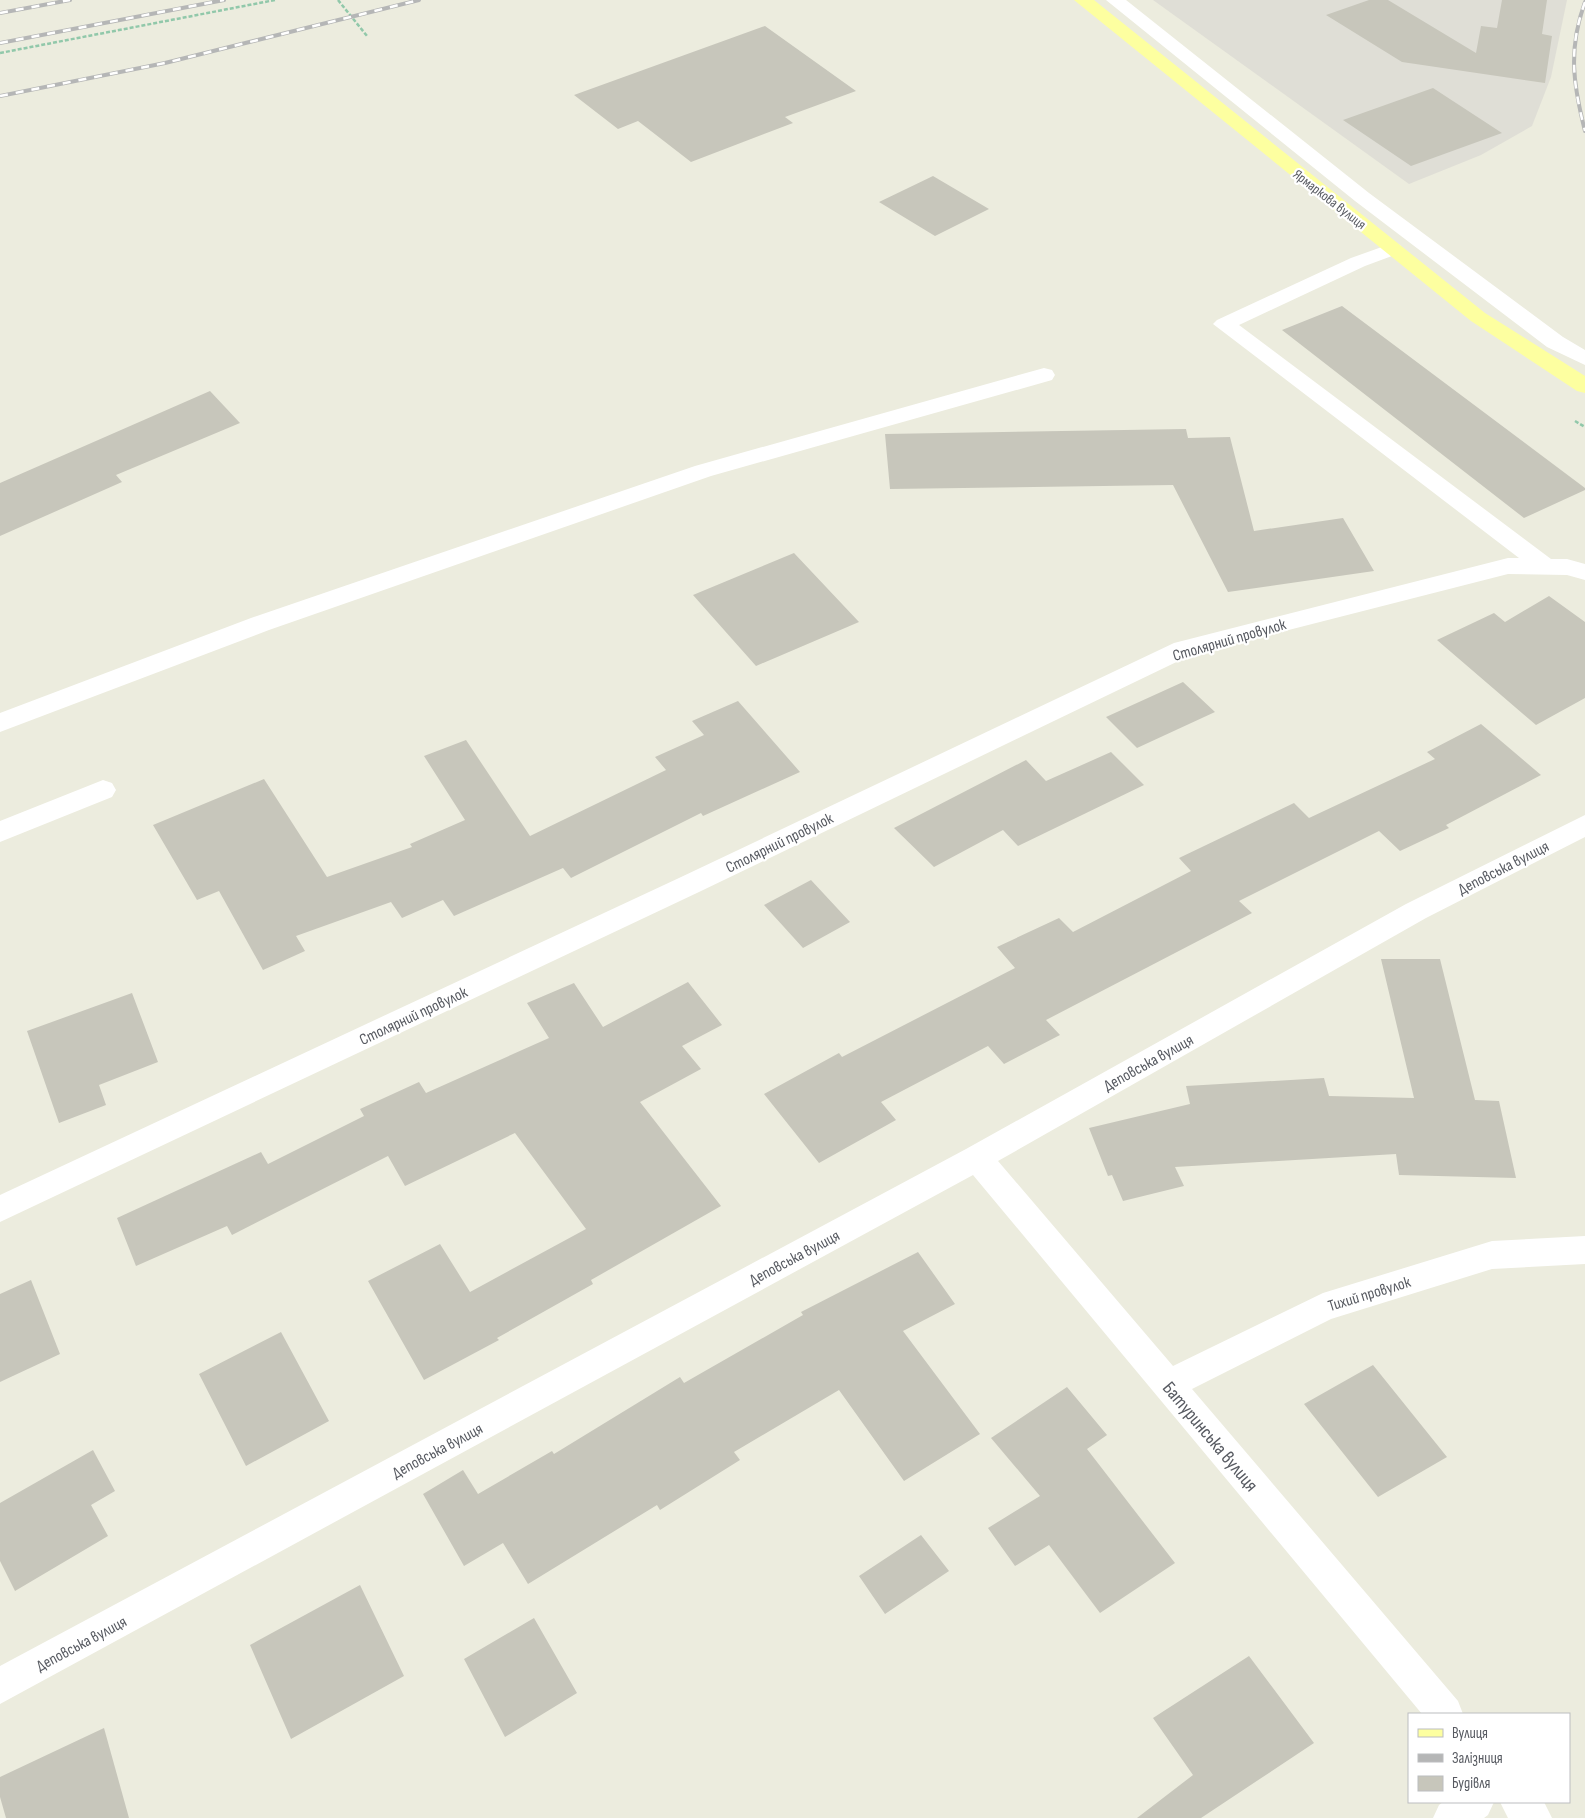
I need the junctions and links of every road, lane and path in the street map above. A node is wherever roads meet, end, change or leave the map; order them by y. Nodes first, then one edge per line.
1 (275, 0) edge
2 (338, 0) edge
3 (1083, 0) edge
4 (1115, 0) edge
5 (367, 36) dead end
6 (0, 53) edge
7 (1393, 249) junction
8 (1585, 359) edge
9 (1044, 375) dead end
10 (1585, 386) edge
11 (1546, 567) junction
12 (1585, 572) edge
13 (0, 723) edge
14 (103, 790) dead end
15 (1585, 825) edge
16 (0, 832) edge
17 (977, 1158) junction
18 (0, 1209) edge
19 (1585, 1250) edge
20 (1168, 1385) junction
21 (0, 1686) edge
22 (1444, 1713) edge
23 (1474, 1803) edge
24 (1520, 1803) edge
25 (1452, 1818) edge
26 (1533, 1818) edge

1 - 6 path
2 - 5 path
3 - 7 main road, Ярмаркова вулиця
4 - 8 street
7 - 10 main road, Ярмаркова вулиця
7 - 11 street
9 - 13 street
11 - 12 street, Столярний провулок
11 - 18 street, Столярний провулок
14 - 16 street
15 - 17 street, Деповська вулиця
17 - 20 street, Батуринська вулиця
17 - 21 street, Деповська вулиця
19 - 20 street, Тихий провулок
20 - 22 street, Батуринська вулиця
23 - 25 street
24 - 26 street

